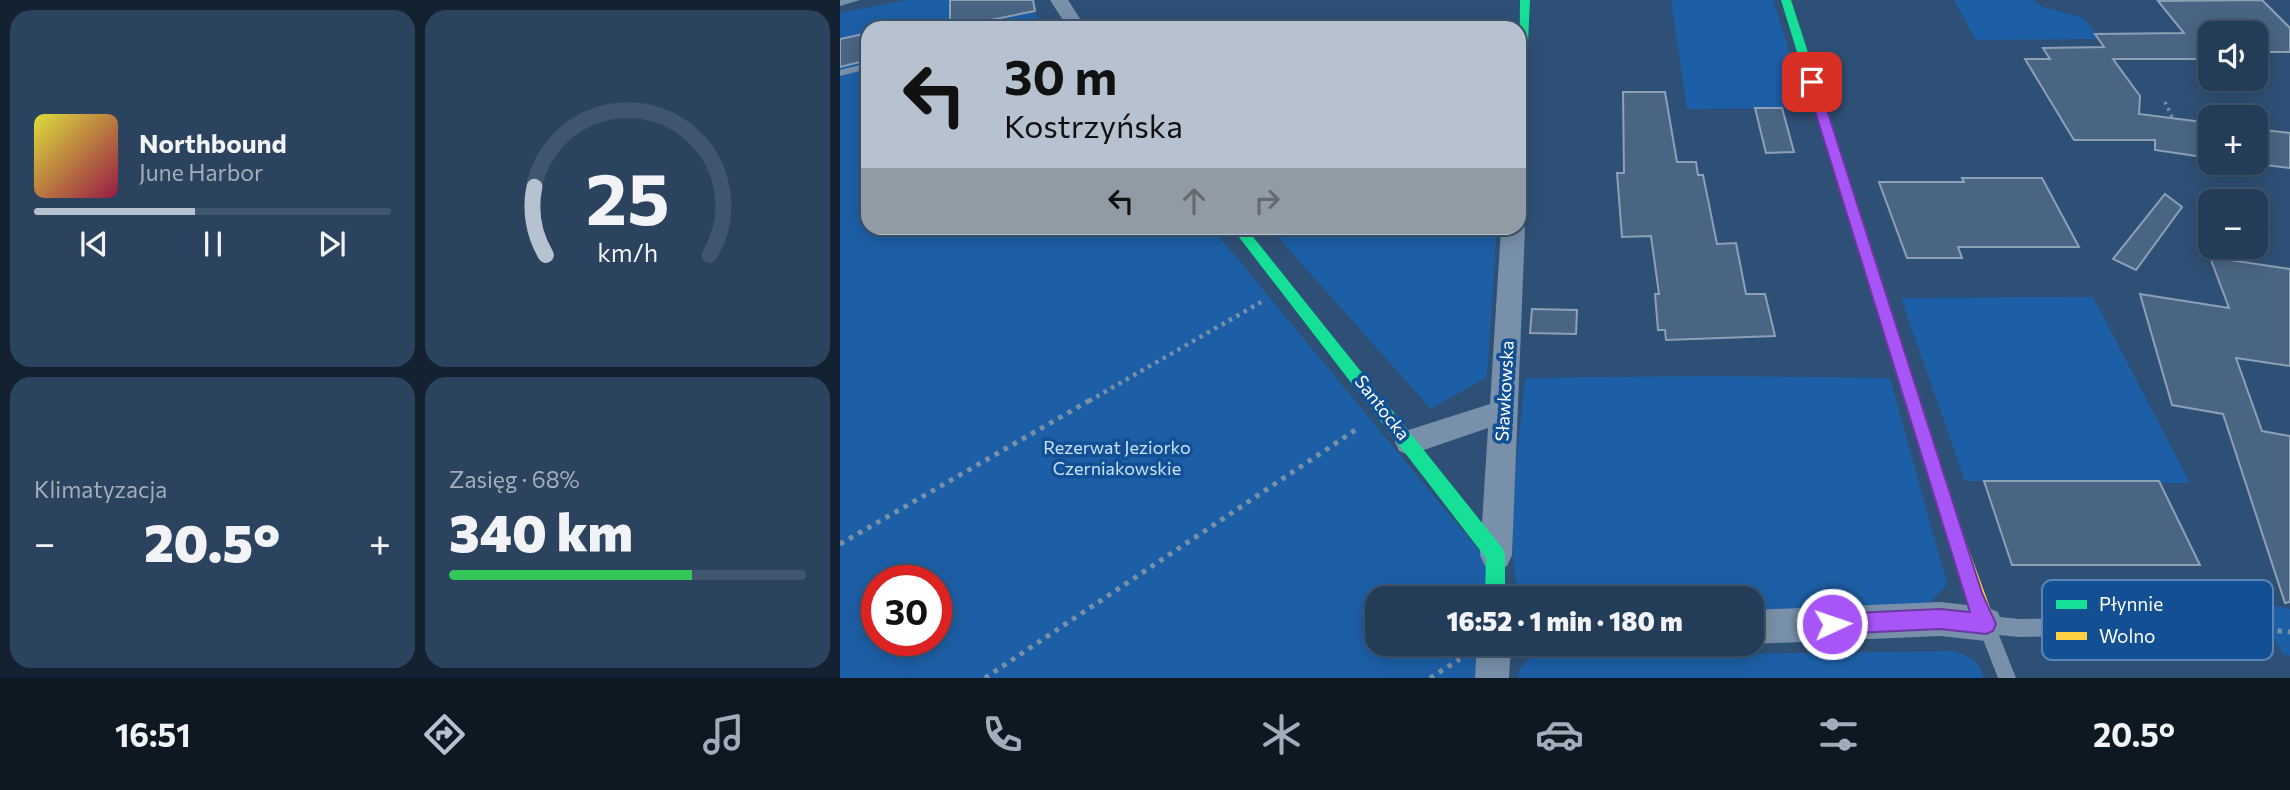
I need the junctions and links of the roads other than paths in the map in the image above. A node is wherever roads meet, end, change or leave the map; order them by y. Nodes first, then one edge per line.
1 (855, 0) edge
2 (1059, 0) edge
3 (1525, 0) edge
4 (1786, 0) edge
5 (840, 3) edge
6 (1072, 21) edge
7 (1524, 21) edge
8 (861, 68) edge
9 (840, 73) edge
10 (1245, 235) edge
11 (1513, 235) edge
12 (1503, 413) junction
13 (1409, 442) junction
14 (1496, 555) junction
15 (1495, 586) edge
16 (1986, 624) junction
17 (1764, 626) edge
18 (2042, 628) edge
19 (1493, 656) edge
20 (1492, 678) edge
21 (2007, 678) edge

1 - 5 lane
2 - 6 street
3 - 7 street
4 - 16 street
8 - 9 lane
10 - 13 street, Santocka
11 - 12 street, Sławkowska
12 - 13 street
12 - 14 street, Sławkowska
13 - 14 street, Santocka
14 - 15 street
16 - 17 street
16 - 18 lane
16 - 21 lane
19 - 20 street

